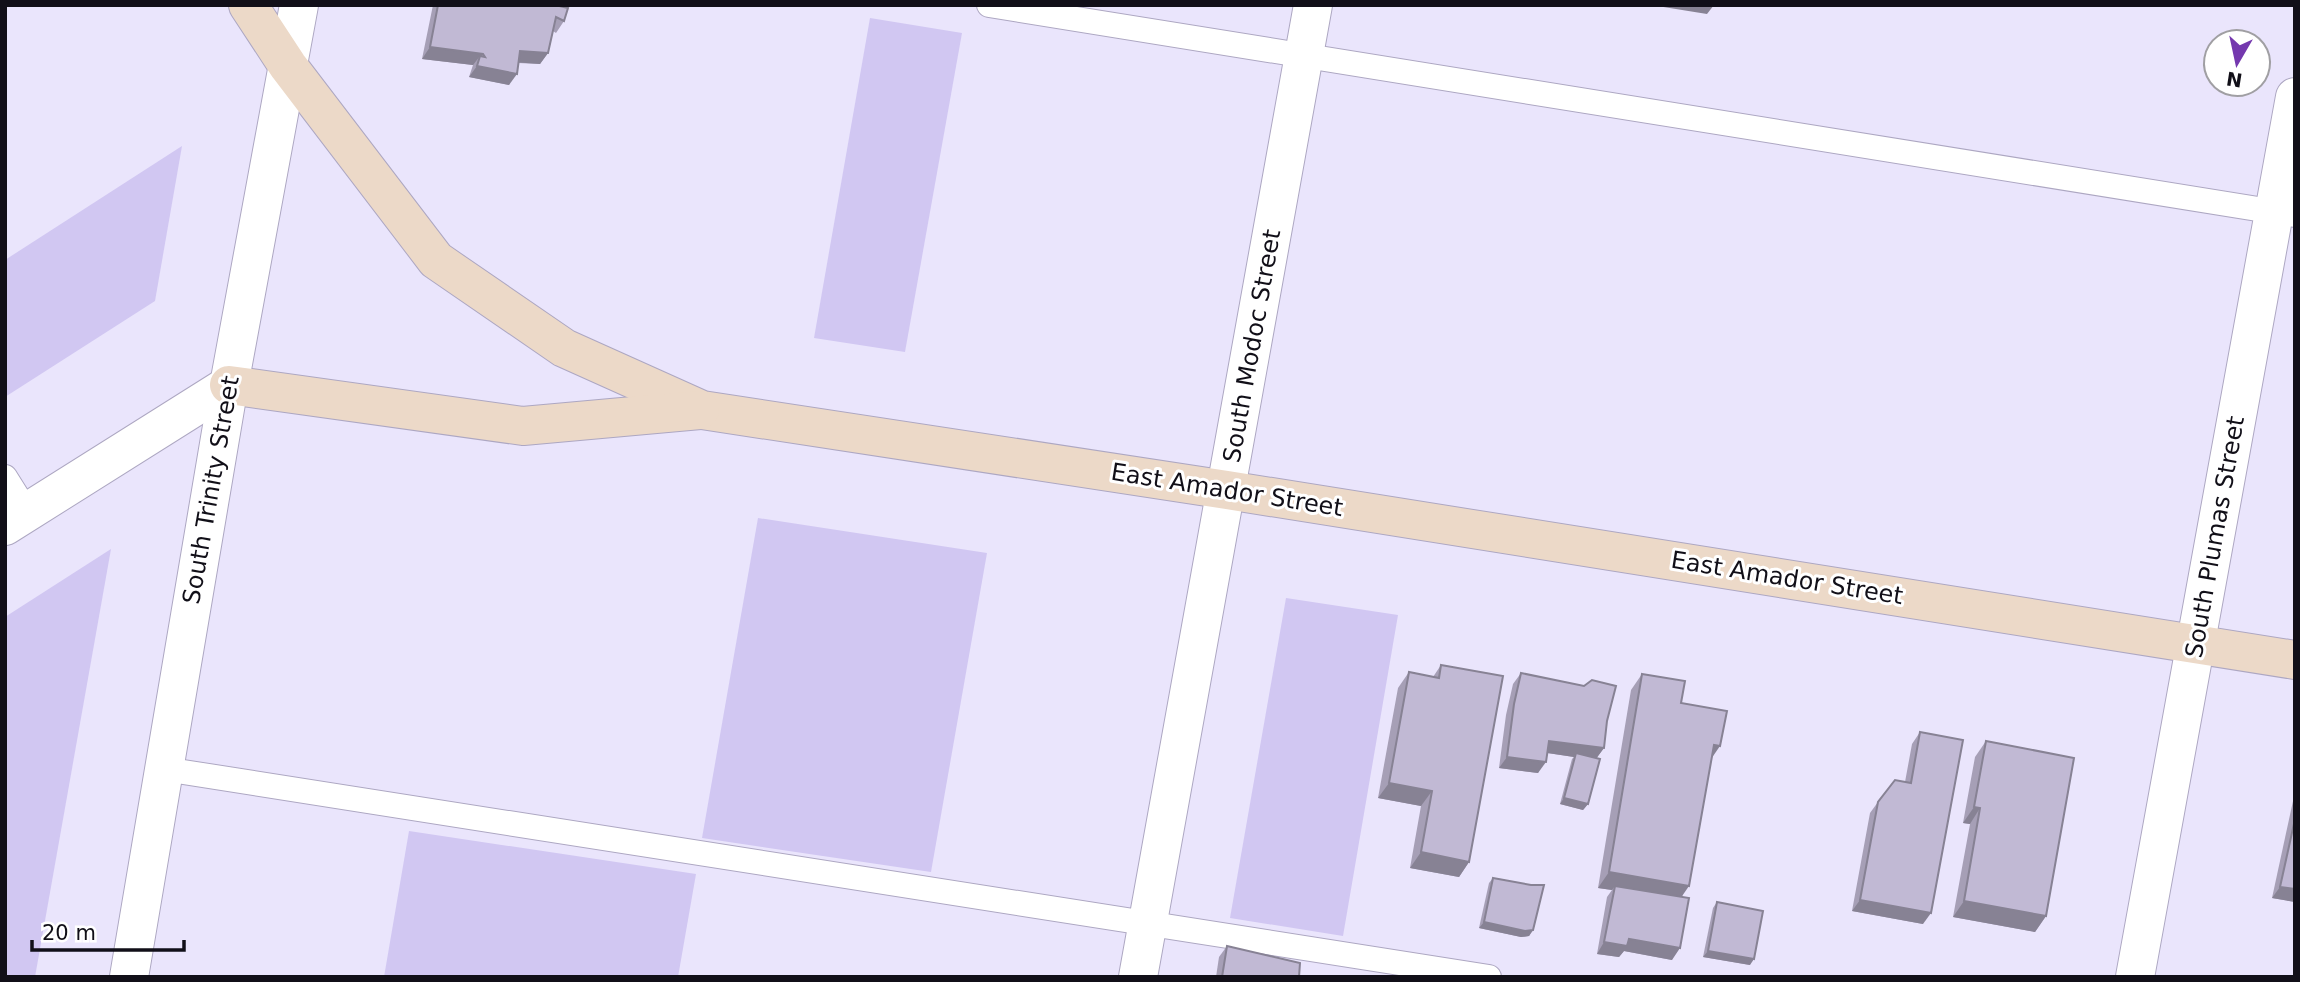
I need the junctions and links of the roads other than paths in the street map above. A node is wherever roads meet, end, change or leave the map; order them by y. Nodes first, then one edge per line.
1 (248, 5) edge
2 (299, 5) edge
3 (989, 5) edge
4 (1313, 5) edge
5 (1304, 55) junction
6 (288, 66) junction
7 (2295, 97) edge
8 (2285, 213) edge
9 (229, 385) junction
10 (702, 410) junction
11 (5, 477) edge
12 (1227, 490) junction
13 (16, 519) edge
14 (2196, 642) junction
15 (2295, 660) edge
16 (164, 769) junction
17 (1148, 924) junction
18 (129, 977) edge
19 (1138, 977) edge
20 (1489, 977) edge
21 (2135, 977) edge

1 - 6 main road, East Amador Street
2 - 6 street, South Trinity Street
3 - 5 lane
4 - 5 street, South Modoc Street
5 - 8 lane
5 - 12 street, South Modoc Street
6 - 9 street, South Trinity Street
6 - 10 main road, East Amador Street
7 - 8 street, South Plumas Street
8 - 14 street, South Plumas Street
9 - 10 main road
9 - 13 street
9 - 16 street, South Trinity Street
10 - 12 main road, East Amador Street
11 - 13 lane
12 - 14 main road, East Amador Street
12 - 17 street, South Modoc Street
14 - 15 main road, East Amador Street
14 - 21 street, South Plumas Street
16 - 17 lane
16 - 18 street, South Trinity Street
17 - 19 street, South Modoc Street
17 - 20 lane

